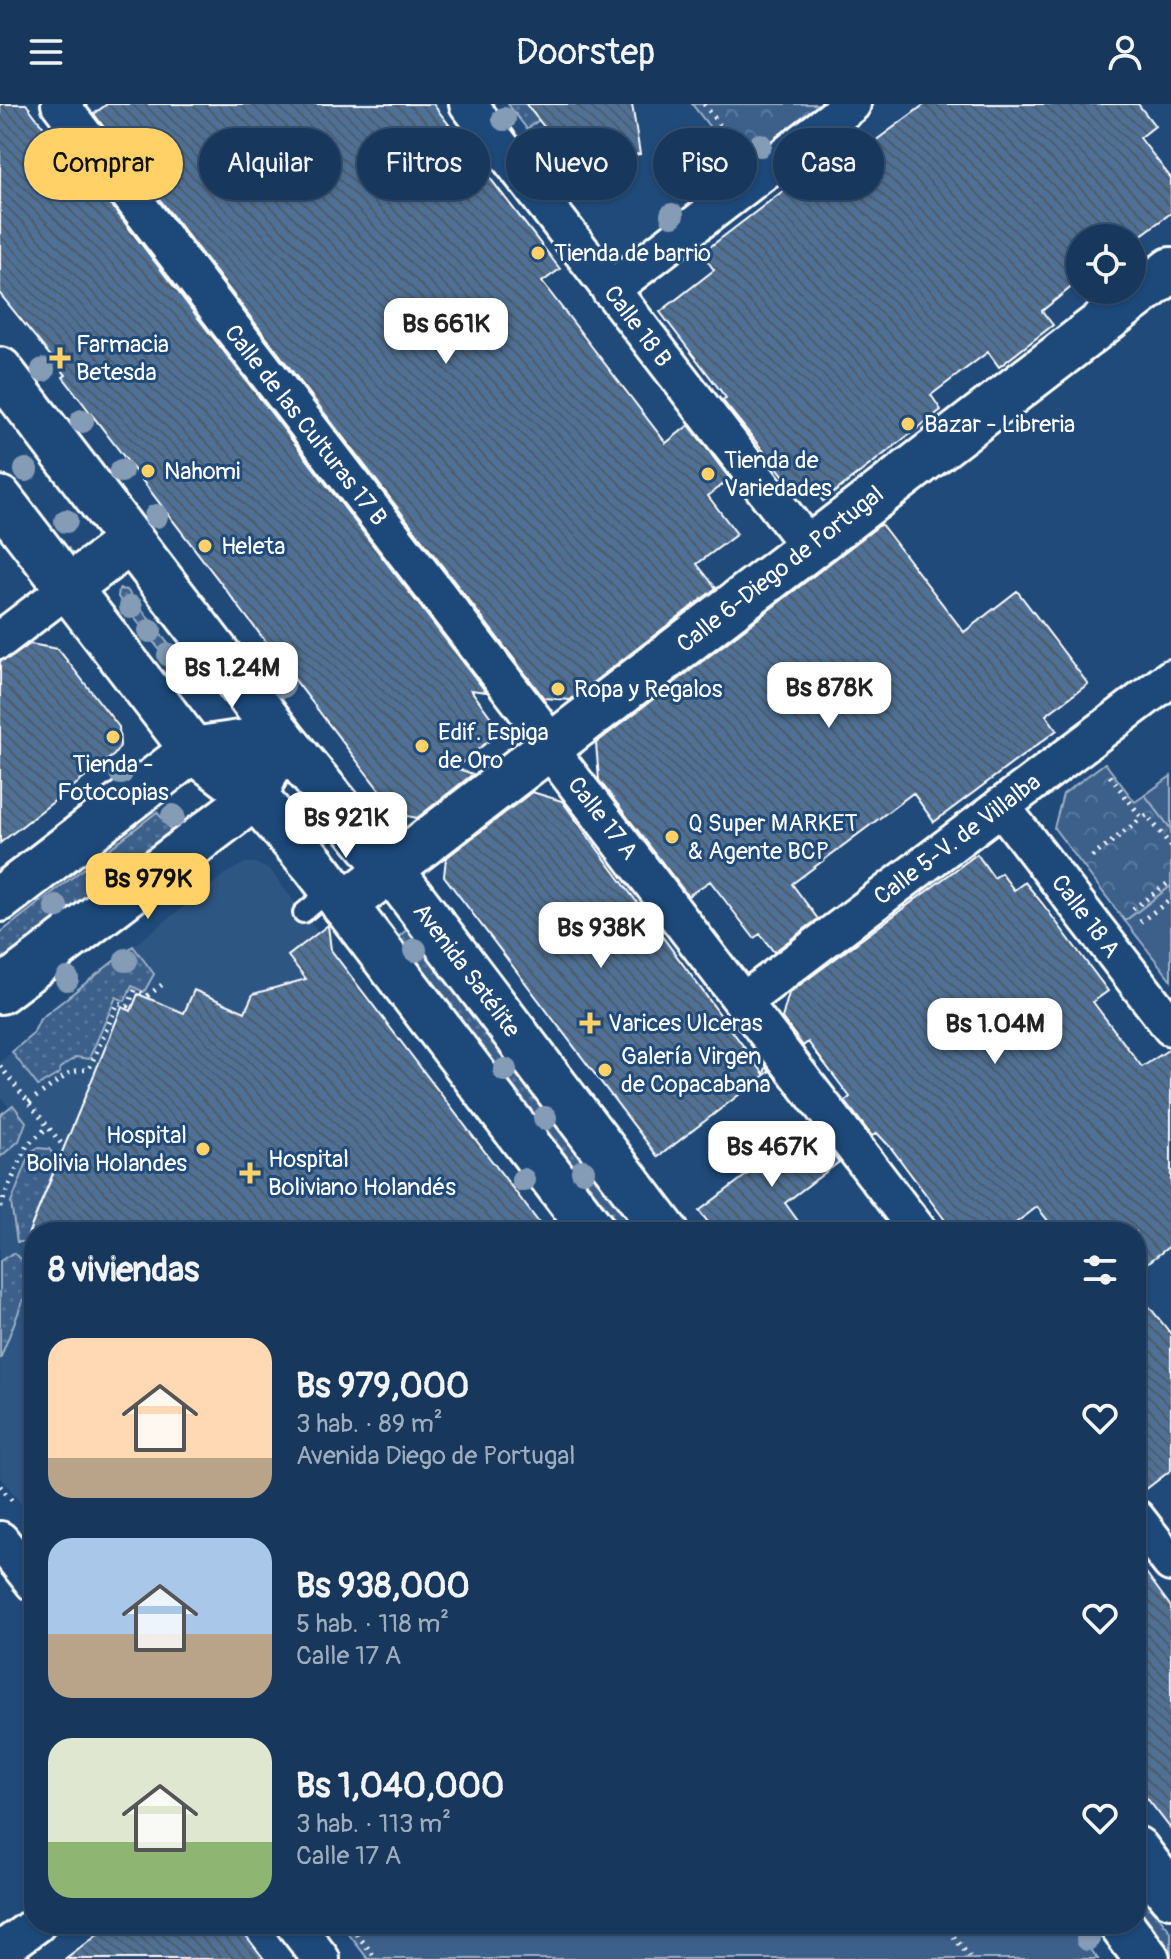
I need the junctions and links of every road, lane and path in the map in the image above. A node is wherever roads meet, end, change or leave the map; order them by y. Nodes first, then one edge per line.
1 (60, 104) edge
2 (468, 104) edge
3 (704, 104) edge
4 (852, 104) edge
5 (722, 128) edge
6 (1171, 270) edge
7 (610, 290) junction
8 (0, 370) edge
9 (0, 499) edge
10 (131, 541) junction
11 (809, 547) junction
12 (68, 588) junction
13 (0, 640) edge
14 (1171, 678) edge
15 (281, 737) junction
16 (550, 746) junction
17 (193, 750) junction
18 (1097, 784) dead end
19 (255, 797) junction
20 (1001, 806) junction
21 (1142, 818) junction
22 (1171, 846) edge
23 (1092, 857) dead end
24 (389, 869) junction
25 (1171, 881) edge
26 (0, 899) edge
27 (1171, 899) edge
28 (326, 902) junction
29 (1133, 910) dead end
30 (1136, 925) dead end
31 (163, 984) dead end
32 (0, 991) edge
33 (744, 1001) junction
34 (1171, 1027) edge
35 (0, 1066) edge
36 (29, 1102) junction
37 (48, 1127) junction
38 (64, 1147) dead end
39 (0, 1207) edge
40 (586, 1222) edge
41 (658, 1222) edge
42 (911, 1222) edge
43 (1146, 1531) edge
44 (0, 1540) edge
45 (1171, 1563) edge
46 (24, 1570) edge
47 (1146, 1862) edge
48 (1171, 1895) edge
49 (24, 1933) edge
50 (302, 1934) edge
51 (357, 1934) edge
52 (952, 1934) edge
53 (1128, 1934) edge
54 (0, 1951) edge
55 (321, 1959) edge
56 (376, 1959) edge
57 (971, 1959) edge
58 (1147, 1959) edge

1 - 16 street, Calle de las Culturas 17 B
2 - 7 street, Calle 18 B
3 - 5 path
4 - 7 street
6 - 11 main road, Calle 6-Diego de Portugal
7 - 11 street, Calle 18 B
8 - 10 main road, Avenida Satélite
9 - 12 main road
10 - 12 main road
10 - 15 main road, Avenida Satélite
11 - 16 main road, Calle 6-Diego de Portugal
12 - 13 street
12 - 17 main road
14 - 20 street, Calle 5-V. de Villalba
15 - 17 main road
15 - 19 main road
15 - 24 main road, Avenida Satélite
16 - 24 main road, Calle 6-Diego de Portugal
16 - 33 street, Calle 17 A
17 - 19 main road
17 - 26 main road
18 - 21 path
19 - 28 main road
19 - 32 main road
20 - 33 street, Calle 5-V. de Villalba
20 - 34 street, Calle 18 A
21 - 22 path
21 - 23 path
24 - 28 main road, Calle 6-Diego de Portugal
24 - 41 main road, Avenida Satélite
25 - 29 path
27 - 30 path
28 - 40 main road
31 - 36 path
33 - 42 street, Calle 17 A
35 - 36 path
36 - 37 path
37 - 38 path
37 - 39 path
43 - 45 street
44 - 46 street
47 - 48 main road
49 - 54 street
50 - 55 street
51 - 56 path
52 - 57 path
53 - 58 main road

